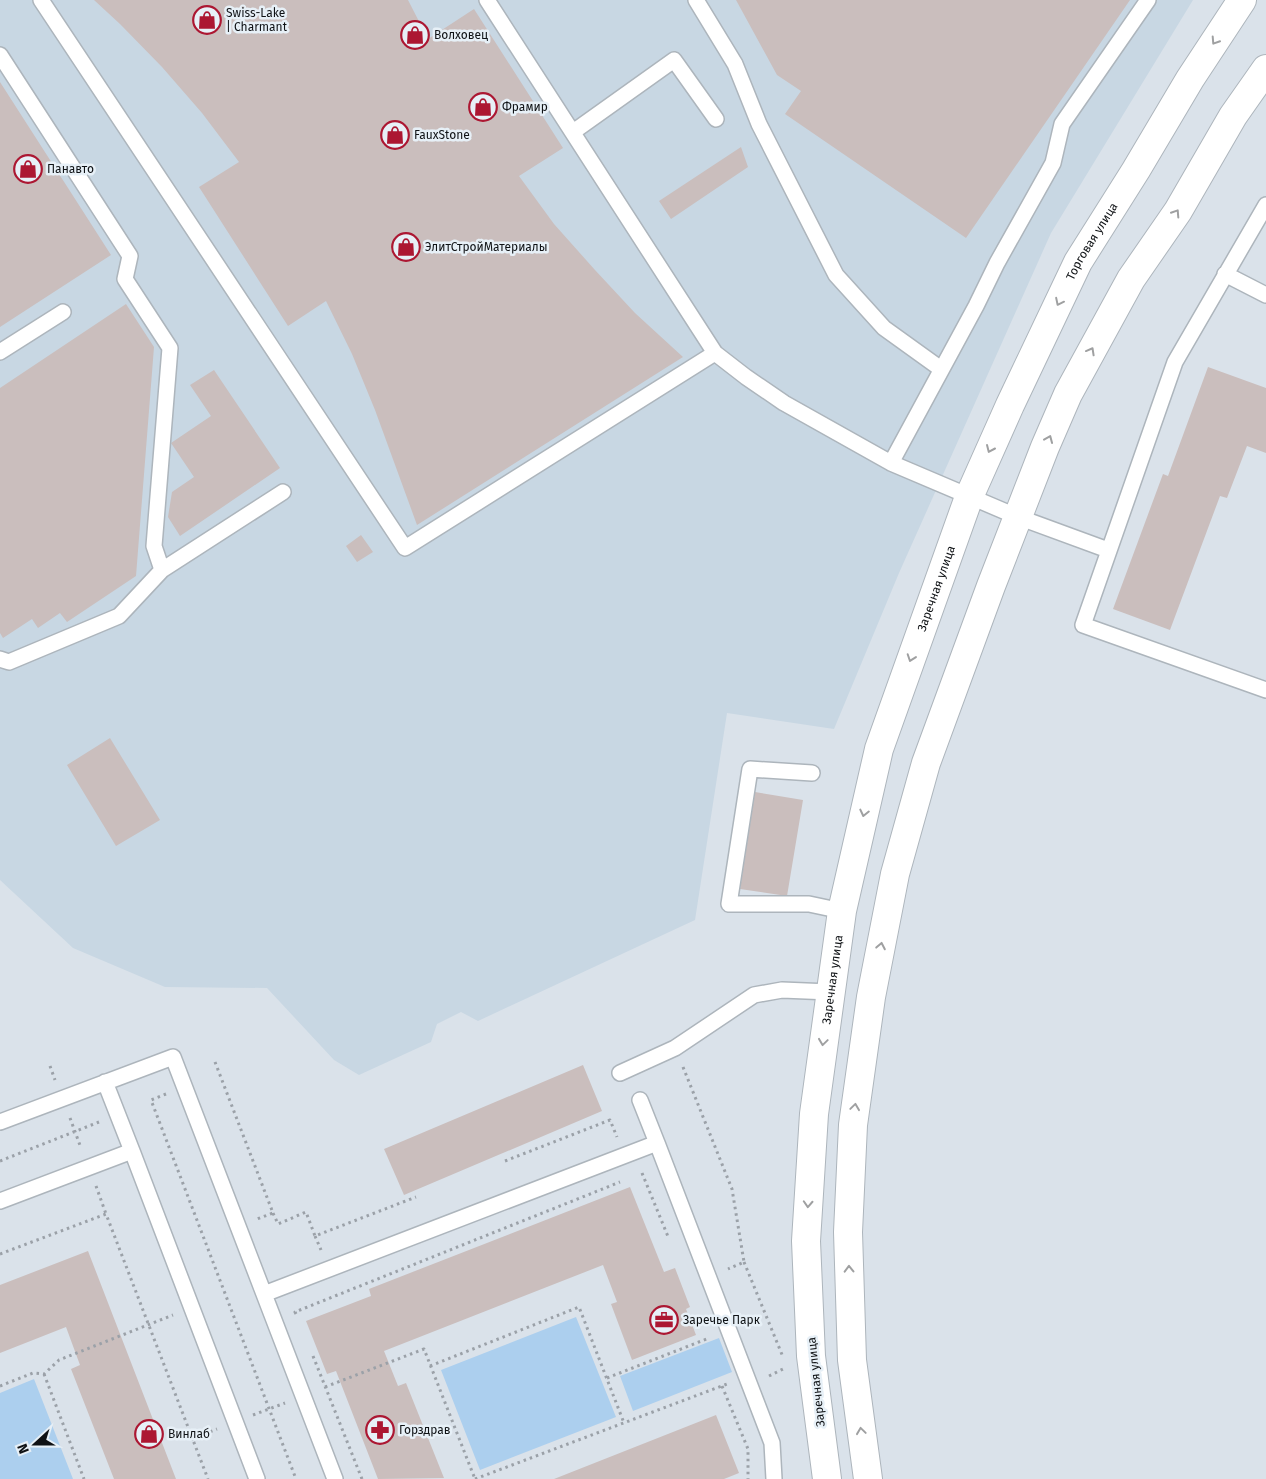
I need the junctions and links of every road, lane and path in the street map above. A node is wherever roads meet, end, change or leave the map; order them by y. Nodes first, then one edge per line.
1 (42, 0) edge
2 (487, 0) edge
3 (696, 0) edge
4 (1148, 0) edge
5 (1242, 0) edge
6 (0, 55) edge
7 (1266, 69) edge
8 (716, 119) dead end
9 (573, 132) junction
10 (1266, 204) edge
11 (1225, 274) junction
12 (1266, 295) edge
13 (63, 312) dead end
14 (0, 352) edge
15 (715, 353) junction
16 (940, 369) junction
17 (891, 463) junction
18 (282, 492) dead end
19 (969, 497) junction
20 (1018, 517) junction
21 (1108, 550) junction
22 (162, 570) junction
23 (0, 660) edge
24 (1266, 690) edge
25 (812, 773) dead end
26 (842, 911) junction
27 (830, 992) junction
28 (676, 1048) junction
29 (215, 1062) dead end
30 (50, 1066) dead end
31 (620, 1073) dead end
32 (105, 1082) junction
33 (184, 1087) junction
34 (62, 1099) junction
35 (640, 1100) dead end
36 (118, 1115) junction
37 (0, 1122) edge
38 (75, 1132) junction
39 (657, 1143) junction
40 (132, 1150) junction
41 (625, 1155) junction
42 (0, 1161) edge
43 (506, 1162) dead end
44 (665, 1164) junction
45 (88, 1167) junction
46 (642, 1173) junction
47 (634, 1177) junction
48 (416, 1196) dead end
49 (0, 1201) edge
50 (273, 1213) junction
51 (106, 1214) junction
52 (238, 1227) junction
53 (670, 1242) dead end
54 (0, 1254) edge
55 (744, 1262) junction
56 (708, 1277) junction
57 (264, 1294) junction
58 (192, 1308) junction
59 (298, 1320) dead end
60 (148, 1325) junction
61 (709, 1338) dead end
62 (312, 1354) dead end
63 (430, 1366) junction
64 (44, 1374) junction
65 (747, 1376) junction
66 (607, 1378) junction
67 (767, 1380) dead end
68 (0, 1386) edge
69 (722, 1386) junction
70 (325, 1387) junction
71 (303, 1396) junction
72 (624, 1423) junction
73 (84, 1479) edge
74 (208, 1479) edge
75 (257, 1479) edge
76 (296, 1479) edge
77 (335, 1479) edge
78 (362, 1479) edge
79 (475, 1479) edge
80 (749, 1479) edge
81 (774, 1479) edge
82 (827, 1479) edge
83 (868, 1479) edge

1 - 15 lane
2 - 9 lane
3 - 16 lane
4 - 16 lane
5 -> 19 street, Торговая улица
6 - 22 lane
20 -> 7 street
8 - 9 lane
9 - 15 lane
10 - 11 lane
11 - 12 lane
11 - 21 lane
13 - 14 lane
15 - 17 lane
16 - 17 lane
17 - 19 lane
18 - 22 lane
19 - 20 lane
19 -> 26 street, Заречная улица
20 - 21 lane
83 -> 20 street
21 - 24 lane
22 - 23 lane
25 - 26 lane
26 - 27 street, Заречная улица
27 - 28 lane
27 -> 82 street, Заречная улица
28 - 31 lane
28 - 55 path
29 - 50 path
30 - 34 path
32 - 33 lane
32 - 34 lane
32 - 36 lane
33 - 52 lane
33 - 76 path
34 - 37 lane
34 - 38 path
35 - 39 lane
36 - 38 path
36 - 40 lane
38 - 42 path
38 - 45 path
39 - 41 lane
39 - 44 lane
40 - 45 lane
40 - 58 lane
41 - 43 path
41 - 47 path
41 - 57 lane
44 - 46 path
44 - 56 lane
45 - 49 lane
45 - 51 path
46 - 47 path
46 - 53 path
47 - 59 path
48 - 50 path
50 - 52 path
51 - 54 path
51 - 60 path
52 - 57 lane
55 - 56 path
55 - 67 path
56 - 65 lane
57 - 71 lane
58 - 60 path
58 - 75 lane
60 - 64 path
60 - 74 path
61 - 66 path
62 - 70 path
63 - 66 path
63 - 70 path
63 - 79 path
64 - 68 path
64 - 73 path
65 - 69 path
65 - 81 lane
66 - 72 path
69 - 72 path
69 - 80 path
70 - 71 path
70 - 78 path
71 - 77 lane
72 - 79 path

